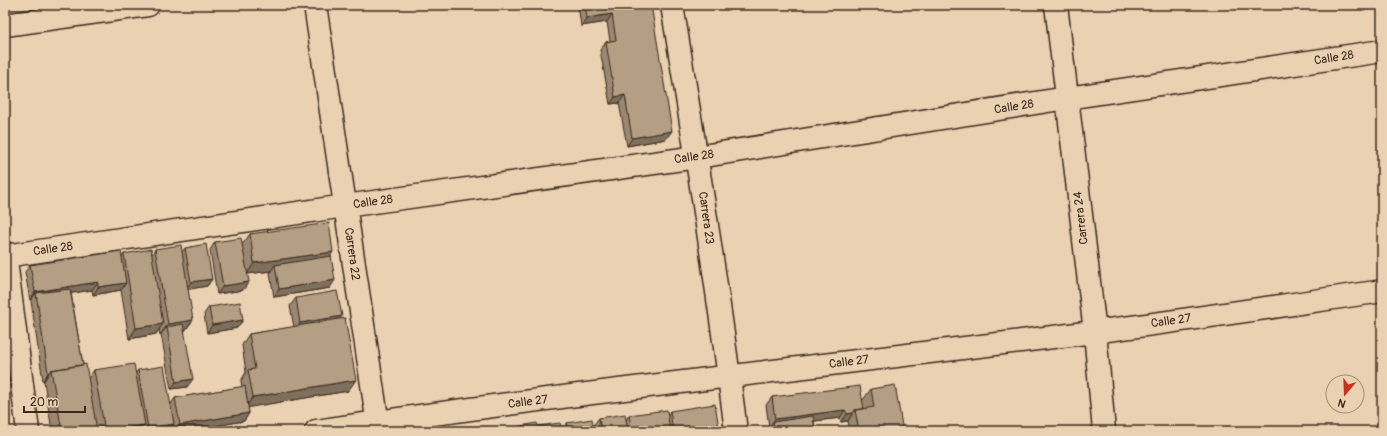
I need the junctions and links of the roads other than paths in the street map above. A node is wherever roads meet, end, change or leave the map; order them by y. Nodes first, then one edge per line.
1 (148, 5) edge
2 (315, 5) edge
3 (672, 5) edge
4 (1056, 5) edge
5 (5, 25) edge
6 (1382, 51) edge
7 (1067, 98) junction
8 (697, 157) junction
9 (345, 206) junction
10 (5, 255) edge
11 (1382, 291) edge
12 (1095, 332) junction
13 (729, 376) junction
14 (378, 426) edge
15 (28, 431) edge
16 (316, 431) edge
17 (736, 431) edge
18 (1104, 431) edge

1 - 5 street
2 - 9 street, Carrera 22
3 - 8 street, Carrera 23
4 - 7 street, Carrera 24
6 - 7 street, Calle 28
7 - 8 street, Calle 28
7 - 12 street, Carrera 24
8 - 9 street, Calle 28
8 - 13 street, Carrera 23
9 - 10 street, Calle 28
9 - 14 street, Carrera 22
10 - 15 street
11 - 12 street, Calle 27
12 - 13 street, Calle 27
12 - 18 street, Carrera 24
13 - 14 street, Calle 27
13 - 17 street, Carrera 23
14 - 16 street, Calle 27

